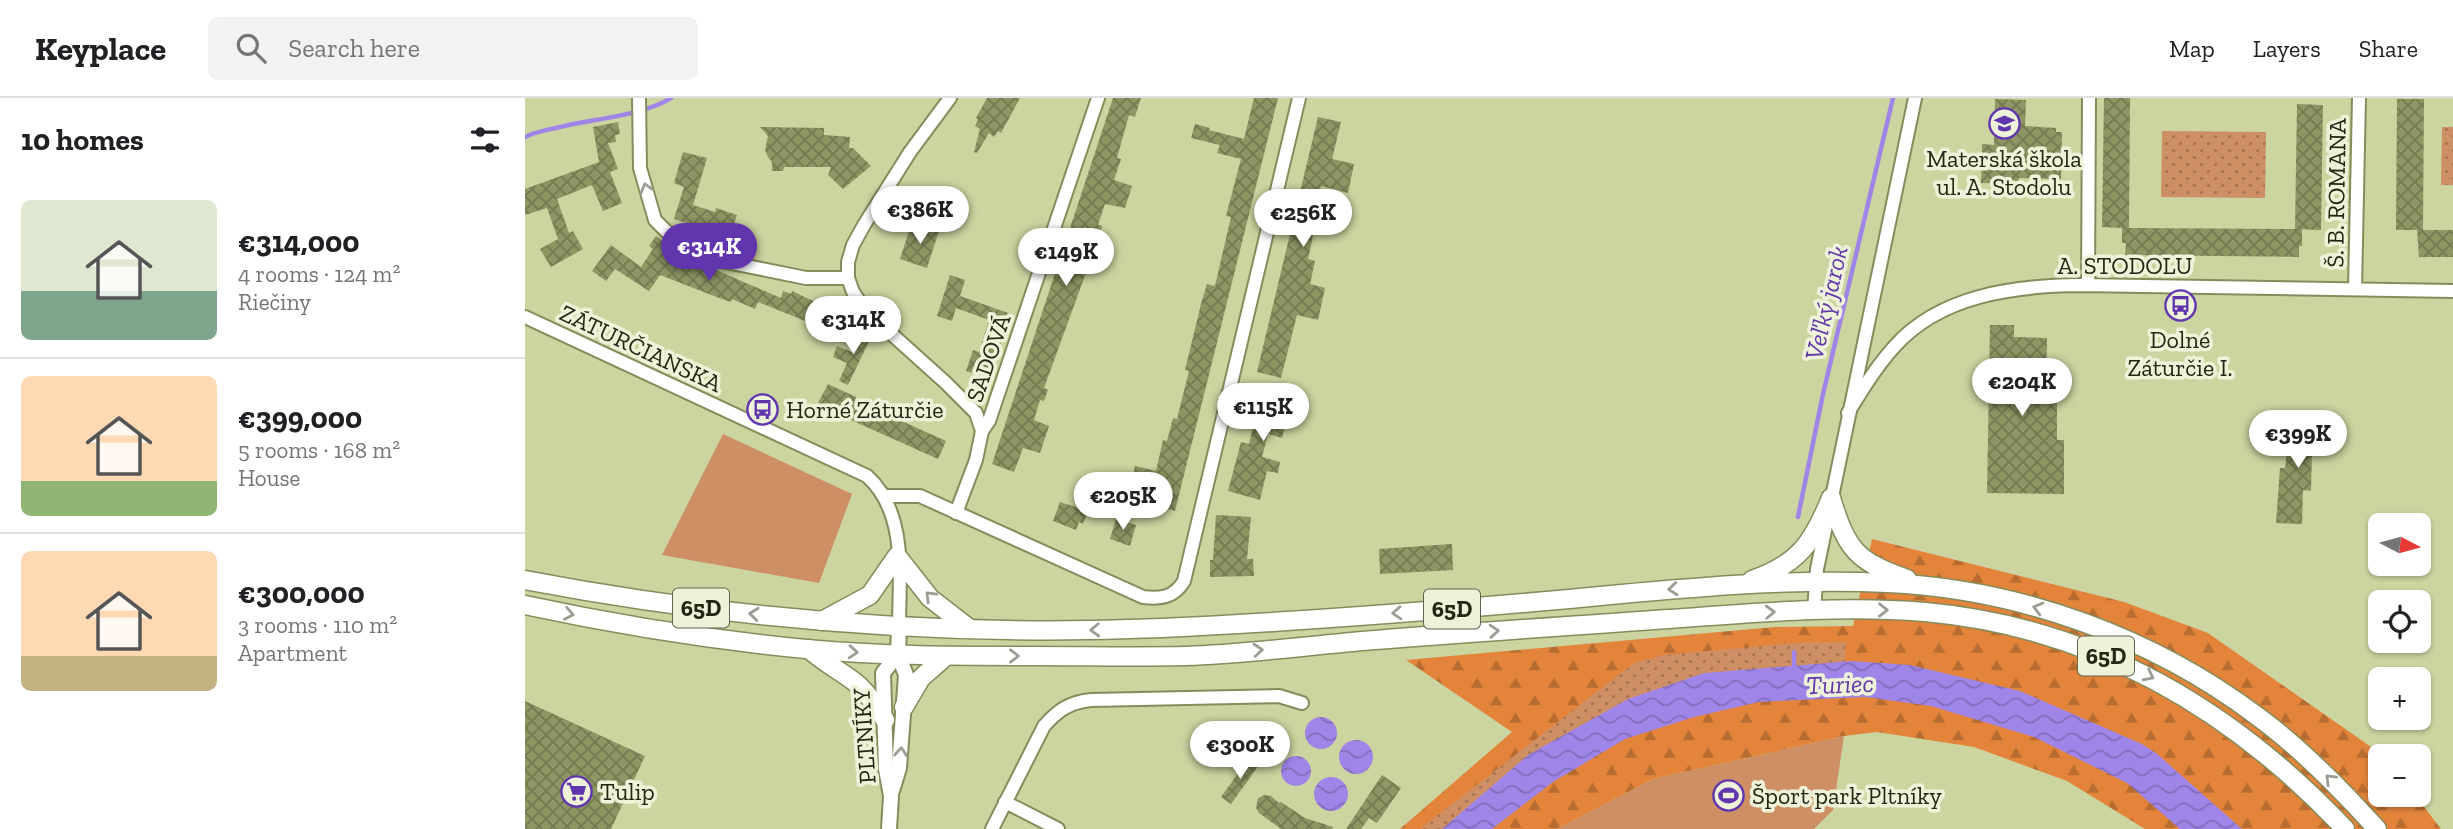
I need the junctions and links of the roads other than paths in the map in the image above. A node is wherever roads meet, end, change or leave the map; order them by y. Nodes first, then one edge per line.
1 (950, 98) edge
2 (1098, 98) edge
3 (1299, 98) edge
4 (1915, 98) edge
5 (2089, 98) edge
6 (2359, 98) edge
7 (639, 105) edge
8 (848, 278) junction
9 (2088, 285) junction
10 (2355, 289) junction
11 (2453, 291) edge
12 (525, 317) edge
13 (1848, 414) junction
14 (982, 431) junction
15 (885, 496) junction
16 (1831, 498) junction
17 (957, 513) junction
18 (898, 556) junction
19 (525, 580) edge
20 (1816, 582) junction
21 (1741, 583) junction
22 (1930, 587) junction
23 (525, 605) edge
24 (1814, 611) junction
25 (822, 621) junction
26 (899, 628) junction
27 (969, 629) junction
28 (809, 649) junction
29 (898, 654) junction
30 (946, 656) junction
31 (1302, 703) dead end
32 (904, 707) junction
33 (885, 720) junction
34 (891, 796) junction
35 (1005, 802) junction
36 (890, 829) edge
37 (992, 829) edge
38 (1058, 829) edge
39 (2345, 829) edge
40 (2377, 829) edge

1 - 8 street
2 - 14 street, SADOVÁ
3 - 17 street
4 - 13 street
5 - 9 street
6 - 10 street, Š. B. ROMANA
8 -> 7 street
8 - 14 street
9 - 10 street, A. STODOLU
9 - 13 street, A. STODOLU
10 - 11 street, A. STODOLU
12 - 15 street, ZÁTURČIANSKA
13 - 16 street
14 - 17 street, SADOVÁ
15 - 17 street
15 - 18 street, ZÁTURČIANSKA
16 - 20 street
16 - 21 main road
16 - 22 main road
18 - 25 main road
18 - 26 street, ZÁTURČIANSKA
27 -> 18 main road
25 -> 19 main road, 65D
20 - 21 main road, 65D
20 - 22 main road, 65D
20 - 24 street
21 -> 27 main road, 65D
40 -> 22 main road, 65D
23 -> 28 main road, 65D
30 -> 24 main road, 65D
24 -> 39 main road, 65D
25 - 26 main road, 65D
26 - 27 main road, 65D
26 - 29 street
28 -> 29 main road, 65D
28 - 33 main road
29 - 30 main road, 65D
29 - 32 street, PLTNÍKY
29 - 33 street, PLTNÍKY
30 - 32 main road
31 - 35 street
34 -> 32 street, PLTNÍKY
33 - 34 street, PLTNÍKY
34 - 36 street, PLTNÍKY
35 - 37 street
35 - 38 street

